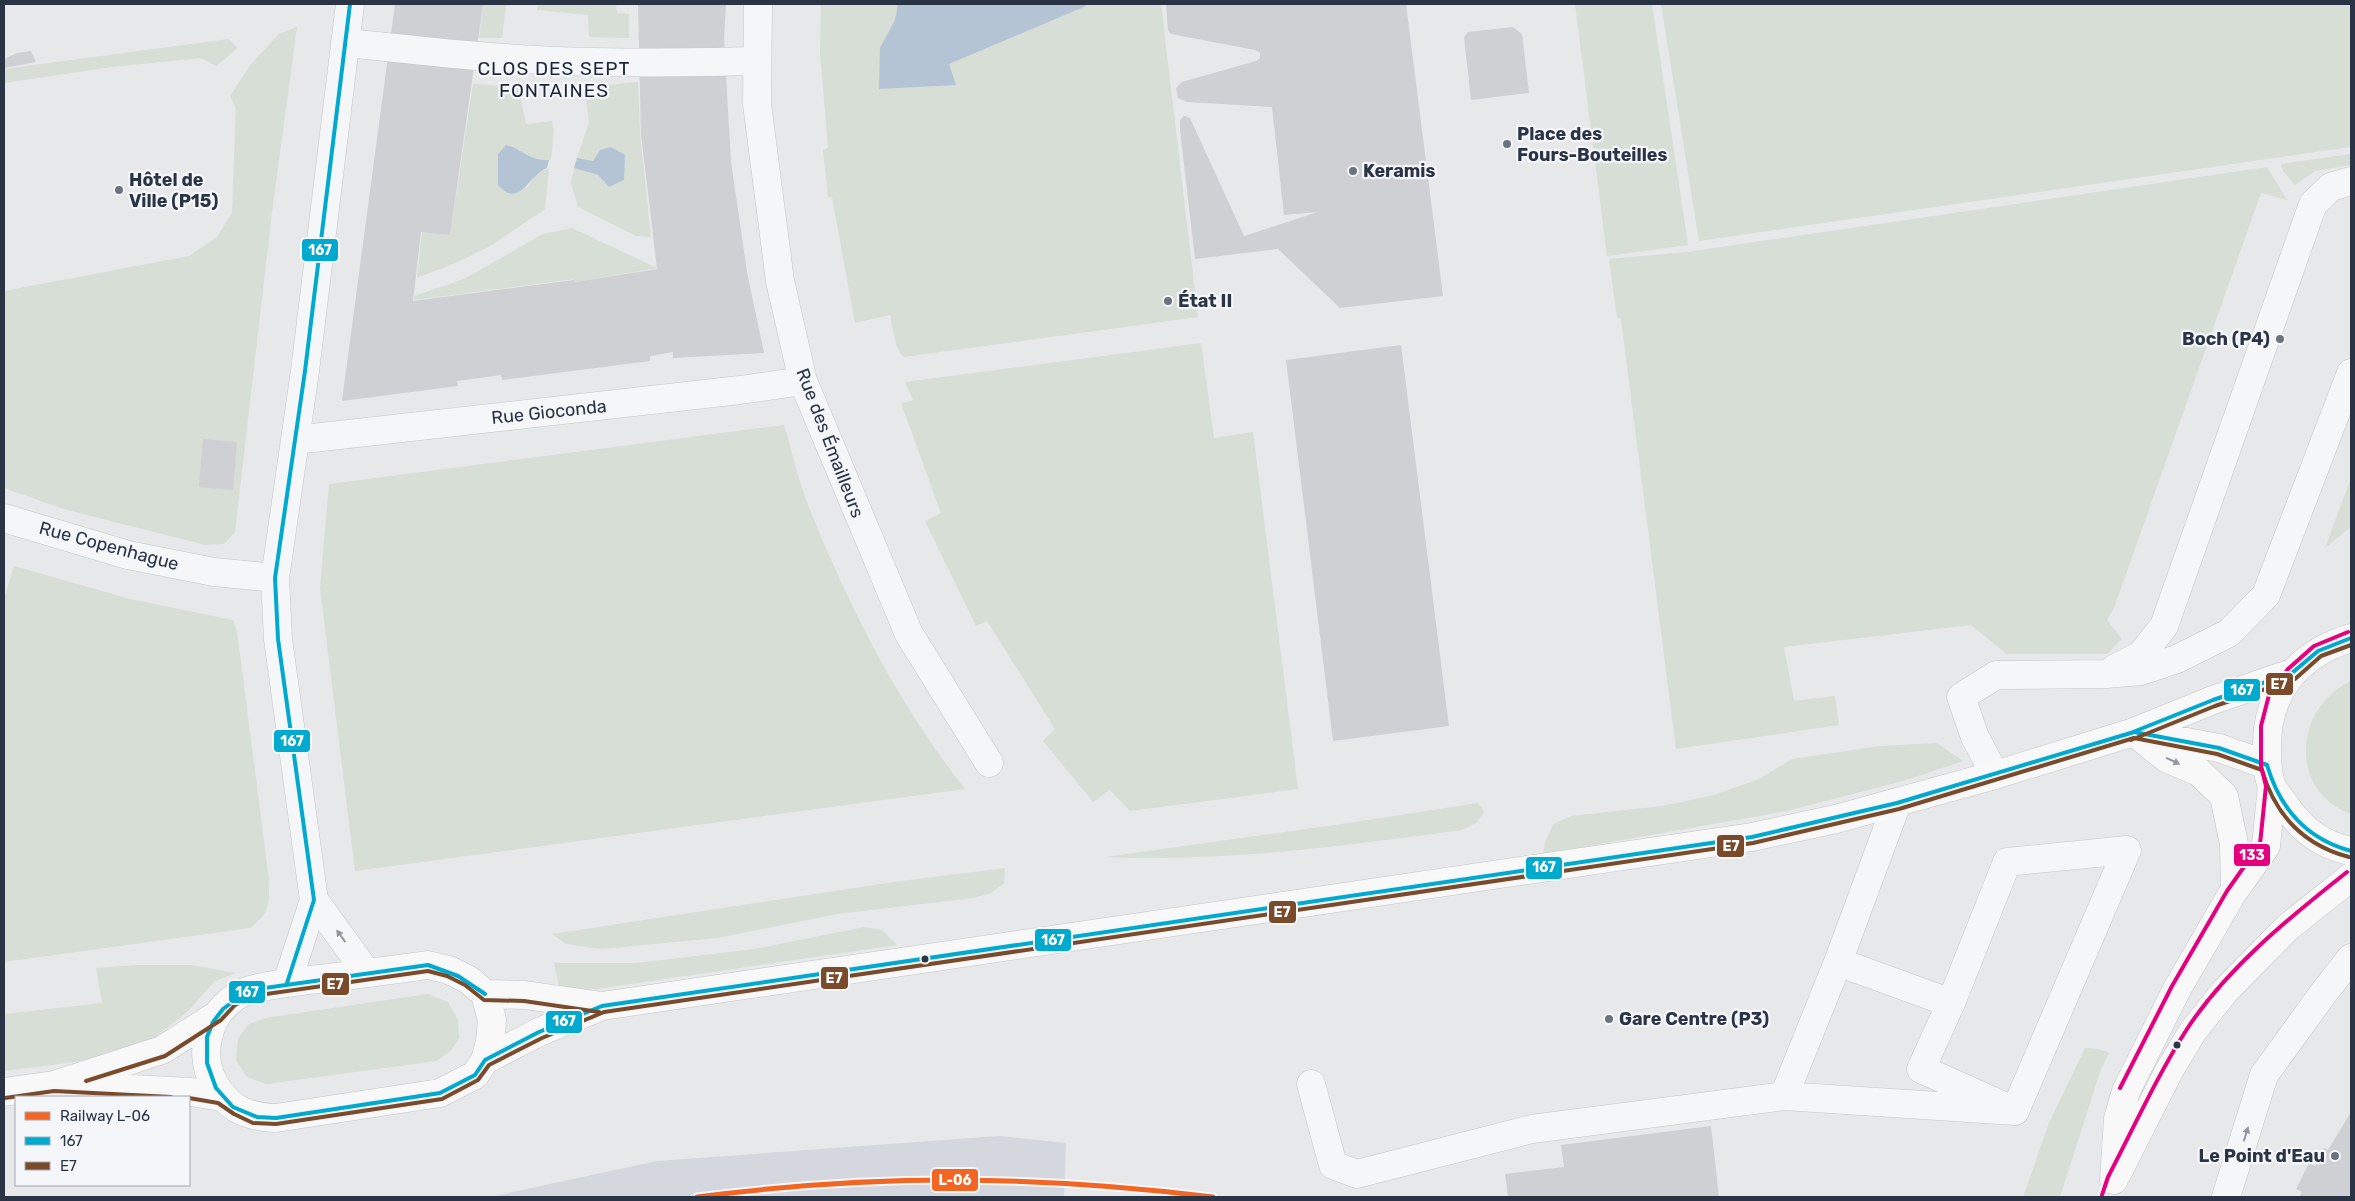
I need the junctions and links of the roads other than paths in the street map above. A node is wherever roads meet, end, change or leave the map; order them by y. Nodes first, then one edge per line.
1 (350, 4) edge
2 (758, 4) edge
3 (345, 43) junction
4 (756, 61) junction
5 (2351, 181) edge
6 (2351, 373) edge
7 (803, 380) junction
8 (295, 440) junction
9 (5, 521) edge
10 (275, 578) junction
11 (2351, 637) edge
12 (2292, 673) junction
13 (2106, 674) junction
14 (2134, 732) junction
15 (989, 763) dead end
16 (1994, 775) junction
17 (2270, 776) junction
18 (1897, 803) junction
19 (2351, 851) edge
20 (2351, 877) edge
21 (2235, 889) junction
22 (314, 900) junction
23 (2351, 958) edge
24 (1838, 962) junction
25 (367, 973) junction
26 (287, 984) junction
27 (485, 994) junction
28 (1951, 1003) junction
29 (602, 1006) junction
30 (217, 1016) junction
31 (485, 1060) junction
32 (1311, 1084) dead end
33 (54, 1085) junction
34 (4, 1092) edge
35 (1784, 1096) junction
36 (221, 1097) junction
37 (2014, 1111) junction
38 (2111, 1189) edge
39 (2226, 1197) edge

1 - 3 street
2 - 4 street, Rue des Émailleurs
3 - 4 street
3 - 8 street
4 - 7 street, Rue des Émailleurs
5 - 13 street
6 - 13 street
7 - 8 street, Rue Gioconda
7 - 15 street, Rue des Émailleurs
8 - 10 street
9 - 10 street, Rue Copenhague
10 - 22 street
11 - 12 main road
12 - 14 main road
12 - 17 main road
13 - 16 street
14 - 16 main road
14 - 17 main road
14 -> 21 main road
16 - 18 main road
17 - 19 main road
17 - 21 main road
18 - 24 street
18 - 29 main road
20 - 38 main road
21 - 38 main road
25 -> 22 street
22 - 26 street
39 -> 23 street
24 - 28 street
24 - 35 street
25 - 26 main road
25 - 27 main road
26 - 30 main road
27 - 29 main road
27 - 31 main road
28 - 37 street
28 - 37 street
29 - 31 main road
30 - 33 main road
30 - 36 main road
31 - 36 main road
32 - 35 street
33 - 34 main road
33 - 36 main road
35 - 37 street

